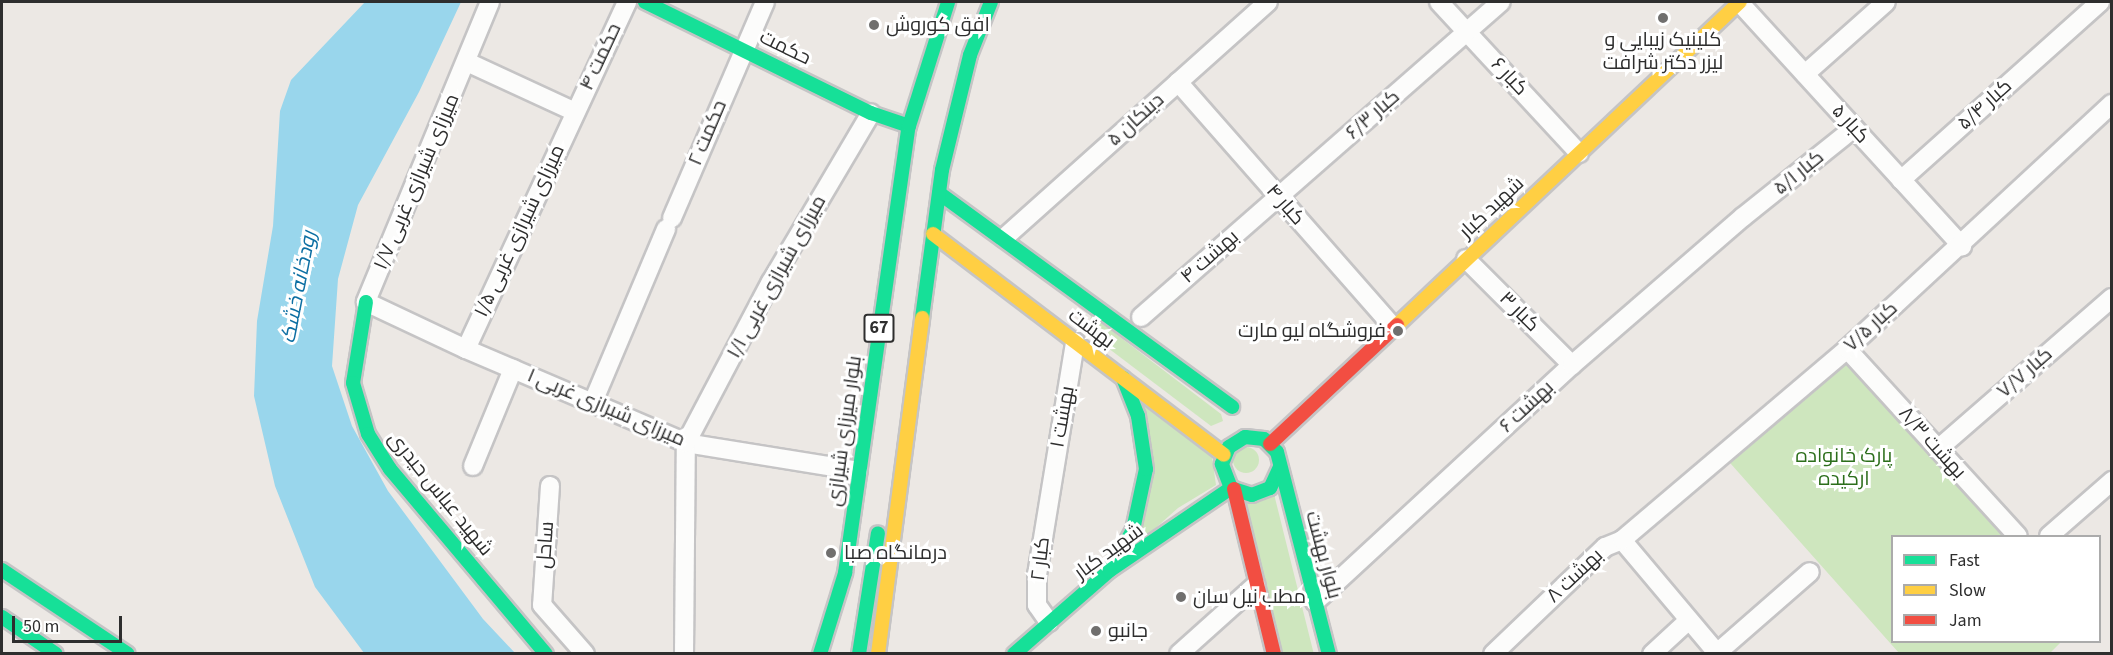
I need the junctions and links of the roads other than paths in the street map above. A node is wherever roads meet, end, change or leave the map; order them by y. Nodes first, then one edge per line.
1 (490, 2) edge
2 (627, 2) edge
3 (645, 2) edge
4 (765, 2) edge
5 (948, 2) edge
6 (991, 2) edge
7 (1268, 2) edge
8 (1440, 2) edge
9 (1501, 2) edge
10 (1740, 2) edge
11 (1886, 2) edge
12 (2100, 2) edge
13 (1468, 32) junction
14 (743, 49) junction
15 (467, 62) junction
16 (1805, 74) junction
17 (1178, 82) junction
18 (2112, 104) edge
19 (575, 112) junction
20 (871, 113) junction
21 (909, 126) junction
22 (1854, 128) junction
23 (1579, 153) junction
24 (1901, 180) junction
25 (939, 194) junction
26 (1279, 198) junction
27 (1743, 217) joint
28 (933, 234) junction
29 (1004, 238) junction
30 (1962, 246) junction
31 (1466, 259) junction
32 (2112, 297) edge
33 (366, 302) junction
34 (1142, 317) dead end
35 (1393, 327) junction
36 (1075, 342) junction
37 (466, 349) junction
38 (1847, 350) junction
39 (1572, 365) junction
40 (513, 369) junction
41 (914, 376) junction
42 (1122, 377) junction
43 (593, 402) junction
44 (1232, 407) dead end
45 (686, 443) junction
46 (1270, 444) junction
47 (1938, 449) junction
48 (1224, 455) junction
49 (473, 466) dead end
50 (1280, 467) junction
51 (858, 471) junction
52 (2112, 481) edge
53 (550, 486) dead end
54 (1233, 488) junction
55 (1050, 492) joint
56 (1214, 516) dead end
57 (1188, 518) junction
58 (1229, 525) dead end
59 (2016, 535) edge
60 (2051, 535) edge
61 (1244, 538) junction
62 (1622, 540) junction
63 (2, 570) edge
64 (1110, 571) junction
65 (1810, 572) dead end
66 (845, 573) junction
67 (1256, 585) junction
68 (1315, 602) junction
69 (2, 617) edge
70 (1689, 620) junction
71 (1049, 622) junction
72 (841, 638) dead end
73 (1718, 653) edge
74 (56, 654) edge
75 (128, 654) edge
76 (546, 654) edge
77 (585, 654) edge
78 (684, 654) edge
79 (820, 654) edge
80 (859, 654) edge
81 (878, 654) edge
82 (1014, 654) edge
83 (1179, 654) edge
84 (1274, 654) edge
85 (1329, 654) edge
86 (1492, 654) edge
87 (1507, 654) edge
88 (1652, 654) edge

1 - 15 street, ۱/۷ میرزای شیرازی غربی
2 - 19 street, ۴ حکمت
3 - 14 street, حکمت
4 - 14 street, ۲ حکمت
5 - 21 street, بلوار میرزای شیرازی / 67
6 - 25 street, 67
7 - 17 street, ۵ دینکان
8 - 13 street, ۶ کبار
9 - 13 street, ۶/۳ کبار
10 - 16 street, ۵ کبار
10 - 23 street, شهید کبار
11 - 16 street
12 - 24 street, ۵/۴ کبار
13 - 23 street, ۶ کبار
13 - 26 street, ۶/۳ کبار
14 - 20 street, حکمت
14 - 43 street, ۲ حکمت
15 - 19 street
15 - 33 street, ۱/۷ میرزای شیرازی غربی
16 - 22 street, ۵ کبار
17 - 26 street, ۴ کبار
17 - 29 street, ۵ دینکان
18 - 30 street, ۷/۵ کبار
19 - 37 street, ۱/۵ میرزای شیرازی غربی
20 - 21 street, حکمت
20 - 45 street, ۱/۱ میرزای شیرازی غربی
21 - 51 street, بلوار میرزای شیرازی / 67
22 - 24 street, ۵ کبار
22 - 27 street, ۵/۱ کبار
23 - 31 street, شهید کبار
24 - 30 street, ۵ کبار
25 - 28 street, 67
25 - 29 street
26 - 34 street, ۴ بهشت
26 - 35 street, ۴ کبار
27 - 39 street, ۶ بهشت
28 - 36 street, بهشت
28 - 41 street, 67
29 - 44 street
30 - 38 street, ۷/۵ کبار
31 - 35 street, شهید کبار
31 - 39 street, ۳ کبار
32 - 47 street, ۷/۷ کبار
33 - 37 street, ۱ میرزای شیرازی غربی
33 - 76 street, شهید عباس حیدری
35 - 46 street, شهید کبار
36 - 42 street, بهشت
36 - 55 street, ۱ بهشت
37 - 40 street, ۱ میرزای شیرازی غربی
38 - 47 street, بهشت ۸/۳
38 - 62 street, ۷/۵ کبار
39 - 68 street, ۶ بهشت
40 - 43 street, ۱ میرزای شیرازی غربی
40 - 49 street
41 - 80 street
41 - 81 street, 67
42 - 48 street, بهشت
42 - 64 street
43 - 45 street, ۱ میرزای شیرازی غربی
45 - 51 street, ۱ میرزای شیرازی غربی
45 - 78 street
46 - 48 street
46 - 50 street
47 - 59 street, بهشت ۸/۳
48 - 54 street
50 - 54 street
50 - 68 street, بلوار بهشت
51 - 66 street, بلوار میرزای شیرازی / 67
52 - 60 street
53 - 77 street, ساحل
54 - 57 street, شهید کبار
54 - 61 street
55 - 71 street, ۲ کبار
56 - 57 street
57 - 64 street, شهید کبار
58 - 61 street
61 - 67 street
62 - 70 street
62 - 86 street, ۸ بهشت
62 - 87 street, ۸ بهشت
63 - 75 street
64 - 71 street, شهید کبار
65 - 73 street
66 - 72 street
66 - 79 street, بلوار میرزای شیرازی / 67
67 - 83 street
67 - 84 street
68 - 85 street, بلوار بهشت
69 - 74 street
70 - 73 street
70 - 88 street
71 - 82 street, شهید کبار

